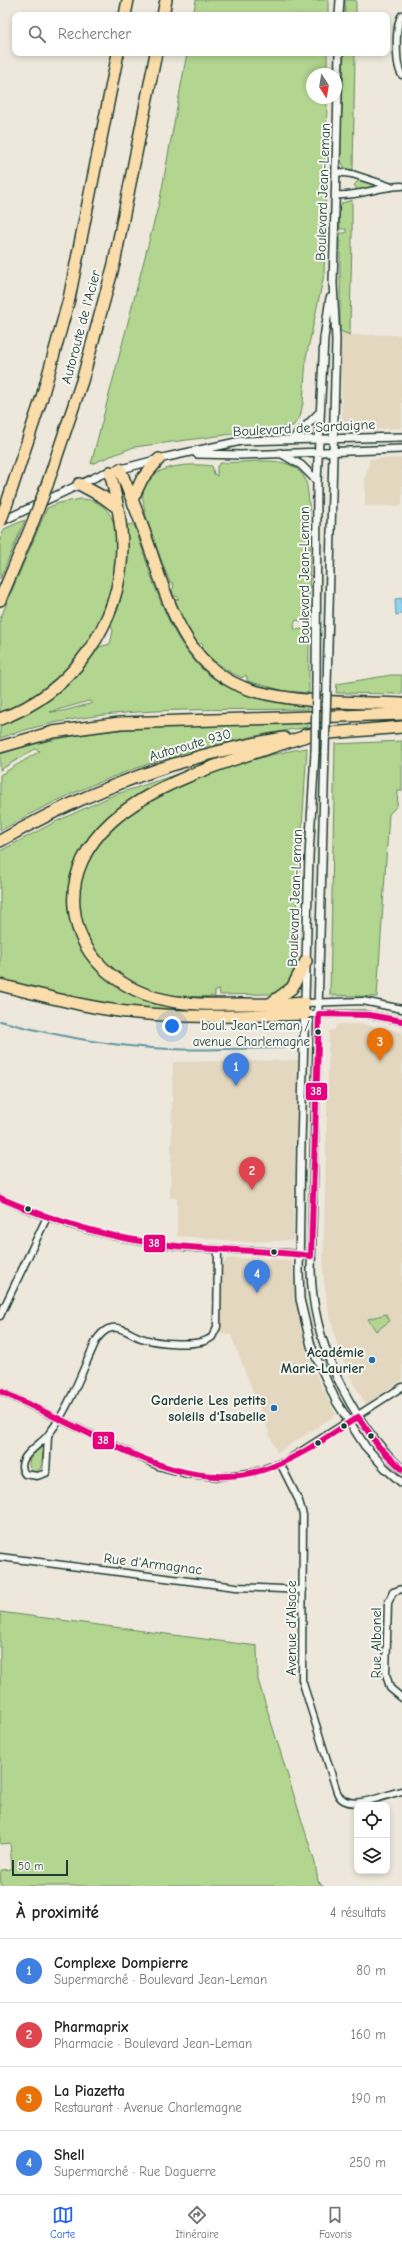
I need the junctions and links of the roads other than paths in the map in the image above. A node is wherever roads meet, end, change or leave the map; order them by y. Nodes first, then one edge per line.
1 (128, 0) edge
2 (166, 0) edge
3 (340, 0) edge
4 (126, 12) edge
5 (164, 12) edge
6 (340, 12) edge
7 (402, 15) edge
8 (117, 56) edge
9 (155, 56) edge
10 (339, 56) edge
11 (402, 75) edge
12 (336, 172) junction
13 (389, 186) junction
14 (402, 186) edge
15 (336, 195) junction
16 (333, 284) junction
17 (320, 412) junction
18 (402, 436) edge
19 (293, 438) junction
20 (319, 439) junction
21 (333, 439) junction
22 (402, 448) edge
23 (319, 452) junction
24 (333, 452) junction
25 (185, 453) junction
26 (280, 453) junction
27 (158, 459) junction
28 (115, 470) junction
29 (318, 482) junction
30 (79, 484) junction
31 (133, 498) junction
32 (118, 508) junction
33 (0, 522) edge
34 (0, 600) edge
35 (402, 704) edge
36 (402, 714) edge
37 (0, 719) edge
38 (402, 727) edge
39 (312, 734) junction
40 (0, 747) edge
41 (0, 841) edge
42 (306, 961) junction
43 (0, 985) edge
44 (319, 1002) junction
45 (270, 1004) junction
46 (305, 1009) junction
47 (402, 1009) edge
48 (319, 1014) junction
49 (402, 1021) edge
50 (0, 1198) edge
51 (47, 1217) junction
52 (218, 1250) junction
53 (299, 1254) junction
54 (311, 1256) junction
55 (0, 1316) edge
56 (402, 1387) edge
57 (0, 1391) edge
58 (358, 1417) junction
59 (58, 1419) junction
60 (349, 1422) junction
61 (48, 1436) junction
62 (280, 1463) junction
63 (402, 1469) edge
64 (402, 1483) edge
65 (0, 1557) edge
66 (402, 1589) edge
67 (303, 1590) junction
68 (402, 1698) edge
69 (402, 1791) edge

1 - 4 highway
2 - 5 highway
3 - 6 street
7 - 11 street
8 - 33 highway, Autoroute de l'Acier, bridge
9 - 34 highway, Autoroute de l'Acier, bridge
10 - 12 street, Boulevard Jean-Leman
12 - 13 street
12 - 15 street, Boulevard Jean-Leman
13 - 14 street
13 - 15 street
15 - 16 street, Boulevard Jean-Leman
16 - 17 street, Boulevard Jean-Leman
16 - 21 street, Boulevard Jean-Leman
17 - 19 street
17 - 20 street, Boulevard Jean-Leman
18 - 21 street, Boulevard de Sardaigne
19 - 20 street, Boulevard de Sardaigne
19 - 25 street, Boulevard de Sardaigne
20 - 21 street, Boulevard de Sardaigne
20 - 23 street, Boulevard Jean-Leman
21 - 24 street, Boulevard Jean-Leman
22 - 24 street, Boulevard de Sardaigne
23 - 24 street, Boulevard de Sardaigne
23 - 26 street, Boulevard de Sardaigne
23 - 29 street, Boulevard Jean-Leman
24 - 44 street, Boulevard Jean-Leman, bridge
25 - 26 street, Boulevard de Sardaigne
25 - 27 street, Boulevard de Sardaigne
26 - 29 street
27 - 28 street, Boulevard de Sardaigne
27 - 31 highway
28 - 30 street, Boulevard de Sardaigne
28 - 31 highway
28 - 32 highway
29 - 42 street, Boulevard Jean-Leman, bridge
30 - 32 highway
30 - 33 street, Boulevard de Sardaigne
31 - 35 highway
32 - 37 highway
36 - 40 highway, Autoroute 930
38 - 39 highway, Autoroute 930
39 - 41 highway, Autoroute 930
39 - 45 highway
42 - 45 highway
42 - 46 street, Boulevard Jean-Leman
43 - 46 highway
44 - 46 street
44 - 47 street
44 - 48 street, Boulevard Jean-Leman
45 - 46 highway
46 - 48 street
46 - 53 street, Boulevard Jean-Leman
48 - 49 street
48 - 54 street, Boulevard Jean-Leman
50 - 51 street
51 - 52 street
51 - 55 street
52 - 53 street
52 - 59 street
53 - 54 street
53 - 60 street, Boulevard Jean-Leman
54 - 58 street, Boulevard Jean-Leman
56 - 58 street
57 - 59 street
58 - 60 street
58 - 63 street, Boulevard Jean-Leman
59 - 61 street
59 - 62 street
60 - 62 street
60 - 64 street, Boulevard Jean-Leman
61 - 61 street
62 - 67 street, Avenue d'Alsace
65 - 67 street, Rue d'Armagnac
66 - 68 street, Rue Albanel
67 - 69 street, Avenue d'Alsace

